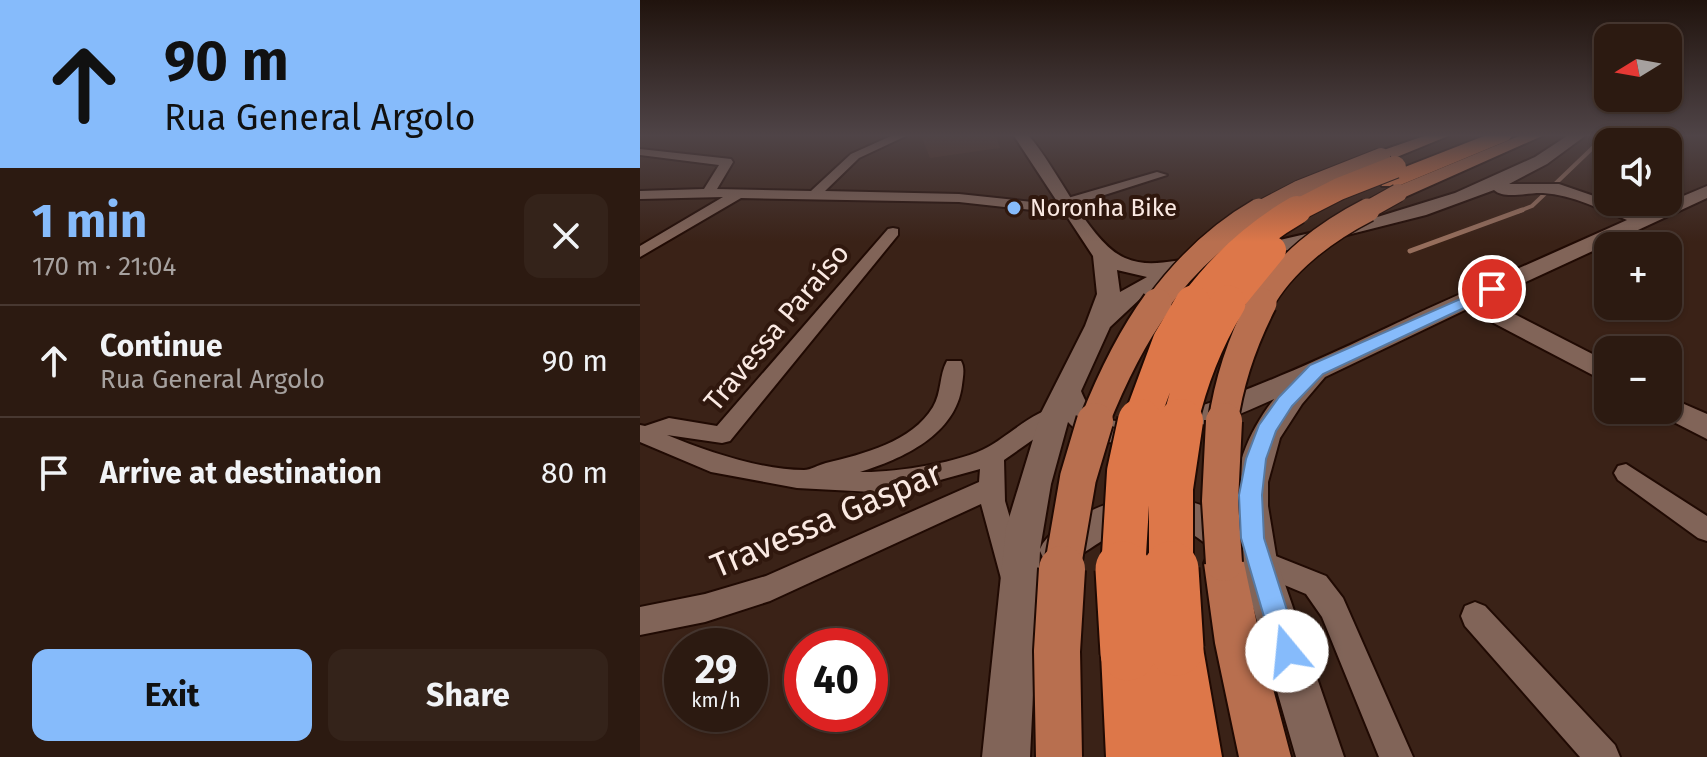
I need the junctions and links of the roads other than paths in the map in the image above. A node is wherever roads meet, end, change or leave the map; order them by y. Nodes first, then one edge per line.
1 (721, 171) edge
2 (839, 171) edge
3 (1048, 171) edge
4 (1396, 171) edge
5 (1399, 171) edge
6 (1401, 171) edge
7 (1404, 171) edge
8 (1523, 171) edge
9 (1161, 175) dead end
10 (1391, 175) junction
11 (1707, 191) edge
12 (708, 193) junction
13 (737, 194) junction
14 (640, 195) edge
15 (813, 196) junction
16 (1458, 198) junction
17 (1068, 206) junction
18 (1644, 220) junction
19 (893, 232) dead end
20 (640, 252) edge
21 (1104, 256) junction
22 (1175, 271) junction
23 (1469, 300) junction
24 (1098, 326) junction
25 (954, 365) dead end
26 (1594, 367) edge
27 (1317, 370) junction
28 (1061, 401) junction
29 (1682, 415) edge
30 (1707, 428) edge
31 (642, 434) edge
32 (993, 456) junction
33 (1626, 473) dead end
34 (797, 479) junction
35 (991, 488) junction
36 (1707, 530) edge
37 (1258, 561) junction
38 (1017, 589) junction
39 (1475, 616) dead end
40 (640, 621) edge
41 (1152, 650) junction
42 (1006, 757) edge
43 (1059, 757) edge
44 (1137, 757) edge
45 (1191, 757) edge
46 (1265, 757) edge
47 (1320, 757) edge
48 (1396, 757) edge
49 (1603, 757) edge

1 - 12 street
2 - 15 street
3 - 17 street
4 - 10 main road
5 - 10 highway
6 - 10 highway
7 - 10 main road
8 - 16 street
9 - 17 street
10 - 41 highway, bridge
10 - 43 main road, bridge
10 - 46 main road, bridge
11 - 18 street
12 - 13 street
12 - 14 street
13 - 15 street
13 - 20 street
15 - 17 street
16 - 18 street
16 - 22 street
17 - 21 street
18 - 23 street
19 - 31 street, Travessa Paraíso
21 - 22 street
21 - 24 street
22 - 24 street
23 - 26 street
23 - 27 street
24 - 28 street
25 - 34 street
27 - 28 street
27 - 37 street
28 - 32 street
28 - 38 street
29 - 30 street
31 - 34 street
32 - 34 street
32 - 35 street
33 - 36 street
35 - 38 street
35 - 40 street, Travessa Gaspar
37 - 38 street
37 - 47 street
37 - 48 street
38 - 42 street
39 - 49 street
41 - 44 highway
41 - 45 highway

